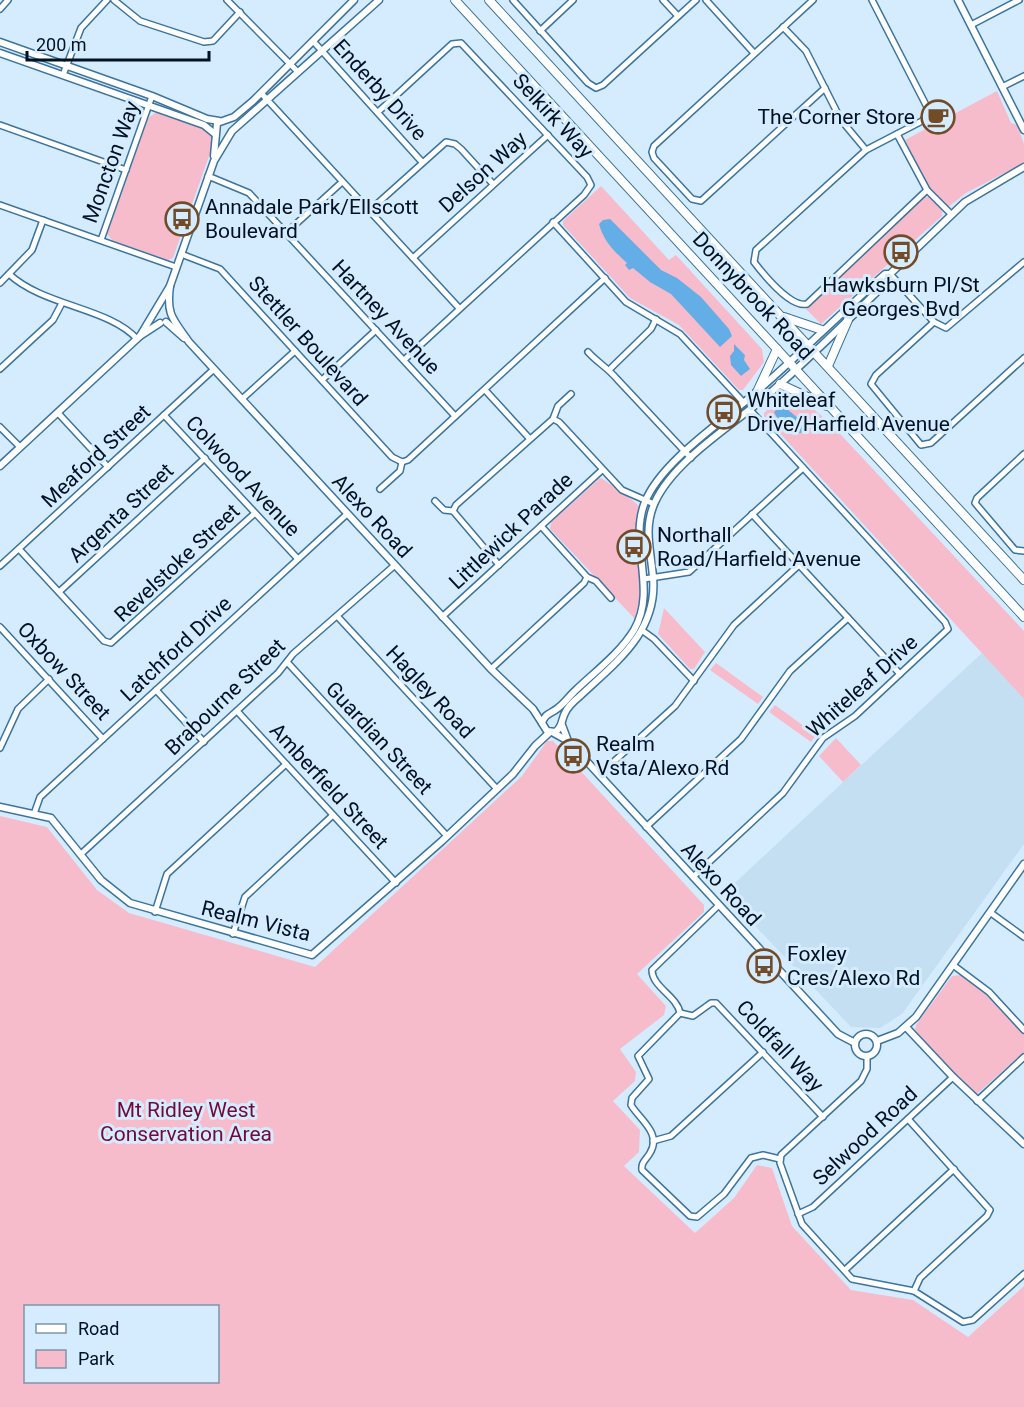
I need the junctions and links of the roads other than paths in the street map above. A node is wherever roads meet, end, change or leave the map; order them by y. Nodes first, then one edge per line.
1 (8, 0) edge
2 (107, 0) edge
3 (114, 0) edge
4 (227, 0) edge
5 (354, 0) edge
6 (379, 0) edge
7 (455, 0) edge
8 (489, 0) edge
9 (513, 0) edge
10 (573, 0) edge
11 (663, 0) edge
12 (696, 0) edge
13 (706, 0) edge
14 (813, 0) edge
15 (872, 0) edge
16 (958, 0) edge
17 (1019, 0) edge
18 (0, 9) edge
19 (240, 12) junction
20 (678, 16) junction
21 (971, 25) junction
22 (783, 27) junction
23 (540, 31) junction
24 (313, 40) junction
25 (0, 42) edge
26 (322, 50) junction
27 (0, 53) edge
28 (754, 53) junction
29 (291, 63) junction
30 (66, 66) junction
31 (298, 72) junction
32 (63, 75) junction
33 (1024, 76) edge
34 (1002, 87) junction
35 (825, 88) junction
36 (261, 93) junction
37 (152, 96) junction
38 (267, 100) junction
39 (149, 106) junction
40 (378, 112) junction
41 (222, 121) junction
42 (0, 125) edge
43 (1024, 129) edge
44 (230, 134) junction
45 (897, 134) junction
46 (216, 135) junction
47 (548, 135) junction
48 (866, 150) junction
49 (214, 161) junction
50 (423, 162) junction
51 (1024, 167) edge
52 (126, 170) junction
53 (1016, 174) junction
54 (1024, 174) edge
55 (208, 176) junction
56 (342, 182) junction
57 (493, 184) junction
58 (927, 190) junction
59 (0, 205) edge
60 (369, 211) junction
61 (951, 214) junction
62 (43, 220) junction
63 (553, 222) junction
64 (286, 233) junction
65 (101, 240) junction
66 (181, 254) junction
67 (413, 258) junction
68 (1024, 262) edge
69 (176, 267) junction
70 (9, 274) junction
71 (890, 274) junction
72 (605, 278) junction
73 (0, 283) edge
74 (170, 286) junction
75 (62, 303) junction
76 (158, 307) junction
77 (459, 308) junction
78 (168, 309) junction
79 (154, 314) junction
80 (783, 317) junction
81 (656, 319) junction
82 (848, 320) junction
83 (165, 321) junction
84 (934, 322) junction
85 (376, 330) junction
86 (822, 330) junction
87 (139, 337) junction
88 (808, 344) junction
89 (777, 349) junction
90 (295, 351) junction
91 (814, 351) junction
92 (588, 352) dead end
93 (1024, 358) edge
94 (404, 360) junction
95 (789, 362) junction
96 (828, 366) junction
97 (611, 368) junction
98 (0, 369) edge
99 (214, 369) junction
100 (796, 369) junction
101 (322, 380) junction
102 (780, 384) junction
103 (485, 390) junction
104 (757, 392) junction
105 (571, 394) dead end
106 (242, 399) junction
107 (744, 403) junction
108 (750, 410) junction
109 (834, 410) junction
110 (58, 413) junction
111 (164, 415) junction
112 (455, 416) junction
113 (552, 419) junction
114 (0, 427) edge
115 (529, 438) junction
116 (20, 447) junction
117 (686, 452) junction
118 (1024, 454) edge
119 (205, 458) junction
120 (691, 458) junction
121 (402, 462) junction
122 (0, 466) edge
123 (108, 467) junction
124 (803, 468) junction
125 (602, 470) junction
126 (380, 489) dead end
127 (435, 501) dead end
128 (645, 501) junction
129 (654, 504) junction
130 (453, 511) junction
131 (255, 513) junction
132 (347, 514) junction
133 (753, 514) junction
134 (541, 526) junction
135 (19, 549) junction
136 (1024, 551) edge
137 (298, 559) junction
138 (499, 565) junction
139 (799, 565) junction
140 (0, 566) edge
141 (395, 566) junction
142 (587, 577) junction
143 (644, 579) junction
144 (653, 579) junction
145 (1024, 580) edge
146 (59, 592) junction
147 (611, 598) dead end
148 (338, 616) junction
149 (442, 617) junction
150 (1024, 617) edge
151 (848, 618) junction
152 (0, 627) edge
153 (643, 632) junction
154 (287, 662) junction
155 (491, 669) junction
156 (900, 674) junction
157 (49, 679) junction
158 (694, 681) junction
159 (156, 690) junction
160 (533, 710) junction
161 (237, 711) junction
162 (549, 713) junction
163 (562, 723) junction
164 (542, 724) junction
165 (551, 732) junction
166 (103, 739) junction
167 (568, 741) junction
168 (204, 742) junction
169 (535, 746) junction
170 (0, 748) edge
171 (286, 764) junction
172 (599, 776) junction
173 (497, 789) junction
174 (0, 807) edge
175 (34, 814) junction
176 (333, 815) junction
177 (646, 827) junction
178 (447, 836) junction
179 (81, 854) junction
180 (1024, 864) edge
181 (693, 877) junction
182 (396, 883) junction
183 (719, 906) junction
184 (155, 912) junction
185 (991, 913) junction
186 (233, 934) junction
187 (1024, 938) edge
188 (953, 965) junction
189 (680, 1013) junction
190 (906, 1027) junction
191 (1024, 1030) edge
192 (877, 1041) junction
193 (855, 1043) junction
194 (763, 1052) junction
195 (867, 1057) junction
196 (1024, 1057) edge
197 (953, 1077) junction
198 (977, 1101) junction
199 (823, 1117) junction
200 (908, 1119) junction
201 (653, 1141) junction
202 (1024, 1144) edge
203 (780, 1159) junction
204 (954, 1169) junction
205 (798, 1214) junction
206 (845, 1270) junction
207 (1024, 1274) edge
208 (914, 1291) junction

1 - 18 street
2 - 30 street
3 - 19 street
4 - 19 street
5 - 24 street
6 - 26 street
7 - 89 main road, Donnybrook Road
8 - 80 main road, Donnybrook Road
9 - 23 street
10 - 23 street
11 - 20 street
12 - 20 street
13 - 28 street
14 - 22 street
15 - 45 street
16 - 21 street
17 - 21 street
19 - 29 street
20 - 23 street
21 - 34 street
22 - 28 street
22 - 35 street
24 - 26 street, Enderby Drive
24 - 29 street
25 - 30 street
26 - 31 street
26 - 40 street, Enderby Drive
27 - 32 street
28 - 35 street
29 - 31 street
29 - 36 street
30 - 32 street
30 - 37 street
31 - 38 street
32 - 39 street
33 - 34 street
34 - 43 street
35 - 48 street
36 - 38 street
36 - 41 street
37 - 39 street, Moncton Way
37 - 41 street
38 - 44 street
38 - 56 street
39 - 46 street
39 - 52 street, Moncton Way
40 - 47 street, Selkirk Way
40 - 50 street, Enderby Drive
41 - 44 street
41 - 46 street
42 - 52 street
44 - 46 street
44 - 49 street
45 - 48 street
45 - 58 street
46 - 49 street
47 - 57 street, Delson Way
47 - 63 street, Selkirk Way
48 - 58 street
49 - 55 street
50 - 57 street
50 - 60 street
51 - 53 street
52 - 65 street, Moncton Way
53 - 54 street
53 - 61 street
55 - 64 street, Hartney Avenue
55 - 66 street
56 - 60 street
56 - 64 street
57 - 67 street, Delson Way
58 - 61 street
59 - 62 street
60 - 67 street
61 - 71 street
62 - 65 street
62 - 70 street
63 - 72 street
63 - 77 street, Selkirk Way
64 - 85 street, Hartney Avenue
65 - 69 street
66 - 69 street
66 - 90 street, Stettler Boulevard
67 - 77 street
68 - 84 street
69 - 74 street
70 - 73 street
70 - 75 street
71 - 82 street
71 - 84 street
71 - 86 street
72 - 81 street
72 - 103 street
74 - 76 street
74 - 78 street
75 - 87 street
75 - 98 street
76 - 78 street
76 - 79 street
77 - 94 street, Selkirk Way
78 - 83 street
79 - 83 street, Alexo Road
79 - 87 street
80 - 86 main road
80 - 88 main road, Donnybrook Road
81 - 97 street
81 - 107 street
82 - 91 street
82 - 96 main road
83 - 87 street
83 - 99 street, Alexo Road
84 - 93 street
85 - 94 street, Hartney Avenue
85 - 101 street
86 - 88 street
87 - 110 street
88 - 91 main road, Donnybrook Road
88 - 95 street
89 - 95 main road, Donnybrook Road
89 - 104 main road
90 - 101 street, Stettler Boulevard
90 - 106 street
91 - 96 main road, Donnybrook Road
91 - 100 street
92 - 97 street
94 - 112 street, Hartney Avenue
95 - 100 main road, Donnybrook Road
95 - 104 street
96 - 145 main road, Donnybrook Road
97 - 117 street
99 - 106 street, Alexo Road
99 - 111 street, Meaford Street
100 - 102 street
100 - 109 main road, Donnybrook Road
101 - 121 street, Stettler Boulevard
102 - 108 street
102 - 109 main road
103 - 112 street
103 - 115 street
104 - 107 street
105 - 113 street
106 - 132 street, Alexo Road
107 - 117 street
108 - 120 street
108 - 124 street, Whiteleaf Drive
109 - 150 main road, Donnybrook Road
110 - 116 street
110 - 123 street
111 - 119 street, Colwood Avenue
111 - 123 street, Meaford Street
112 - 121 street
113 - 115 street
113 - 125 street
114 - 116 street
115 - 130 street
116 - 122 street
117 - 120 street
117 - 128 street
118 - 136 street
119 - 131 street, Colwood Avenue
119 - 146 street, Argenta Street
120 - 129 street
121 - 126 street
123 - 135 street, Meaford Street
124 - 133 street
124 - 156 street, Whiteleaf Drive
125 - 128 street
125 - 134 street, Littlewick Parade
127 - 130 street
128 - 129 street
128 - 143 street, Realm Vista
129 - 144 street
130 - 138 street
131 - 137 street, Colwood Avenue
131 - 146 street, Revelstoke Street
132 - 137 street, Latchford Drive
132 - 141 street, Alexo Road
133 - 139 street
133 - 144 street
134 - 138 street, Littlewick Parade
134 - 142 street
135 - 140 street, Meaford Street
135 - 146 street, Revelstoke Street
137 - 159 street, Latchford Drive
138 - 149 street, Littlewick Parade
139 - 151 street
139 - 158 street
141 - 148 street, Brabourne Street
141 - 149 street, Alexo Road
142 - 147 street
142 - 155 street
143 - 144 street
143 - 162 street, Realm Vista
144 - 153 street
148 - 154 street, Brabourne Street
148 - 173 street, Hagley Road
149 - 155 street, Alexo Road
151 - 156 street
151 - 177 street
152 - 157 street, Oxbow Street
153 - 158 street
153 - 163 street
154 - 161 street, Brabourne Street
154 - 178 street, Guardian Street
155 - 160 street, Alexo Road
156 - 181 street, Whiteleaf Drive
157 - 166 street, Oxbow Street
157 - 170 street
158 - 172 street
159 - 166 street, Latchford Drive
159 - 168 street
160 - 162 street
160 - 164 street, Alexo Road
161 - 168 street, Brabourne Street
161 - 171 street, Amberfield Street
162 - 163 street
162 - 164 street, Realm Vista
163 - 165 street, Realm Vista
163 - 167 street, Alexo Road
164 - 165 street, Alexo Road
164 - 169 street, Realm Vista
165 - 167 street, Alexo Road
165 - 169 street, Realm Vista
166 - 175 street, Latchford Drive
167 - 172 street, Alexo Road
168 - 179 street, Brabourne Street
169 - 173 street, Realm Vista
171 - 176 street, Amberfield Street
171 - 184 street
172 - 177 street, Alexo Road
173 - 178 street, Realm Vista
174 - 175 street, Realm Vista
175 - 179 street, Realm Vista
176 - 182 street, Amberfield Street
176 - 186 street
177 - 181 street, Alexo Road
178 - 182 street, Realm Vista
179 - 184 street, Realm Vista
180 - 185 street
181 - 183 street, Alexo Road
182 - 186 street, Realm Vista
183 - 189 street
183 - 193 street, Alexo Road
184 - 186 street, Realm Vista
185 - 187 street
185 - 188 street
188 - 190 street
188 - 191 street
189 - 194 street, Coldfall Way
189 - 201 street
190 - 192 street
190 - 197 street
192 - 193 street
192 - 195 street
193 - 195 street
194 - 199 street, Coldfall Way
194 - 201 street
195 - 199 street
196 - 198 street
197 - 198 street
197 - 200 street, Selwood Road
198 - 202 street
199 - 203 street
200 - 204 street
200 - 205 street, Selwood Road
201 - 203 street
203 - 205 street
204 - 206 street
204 - 208 street
205 - 206 street
206 - 208 street
207 - 208 street

